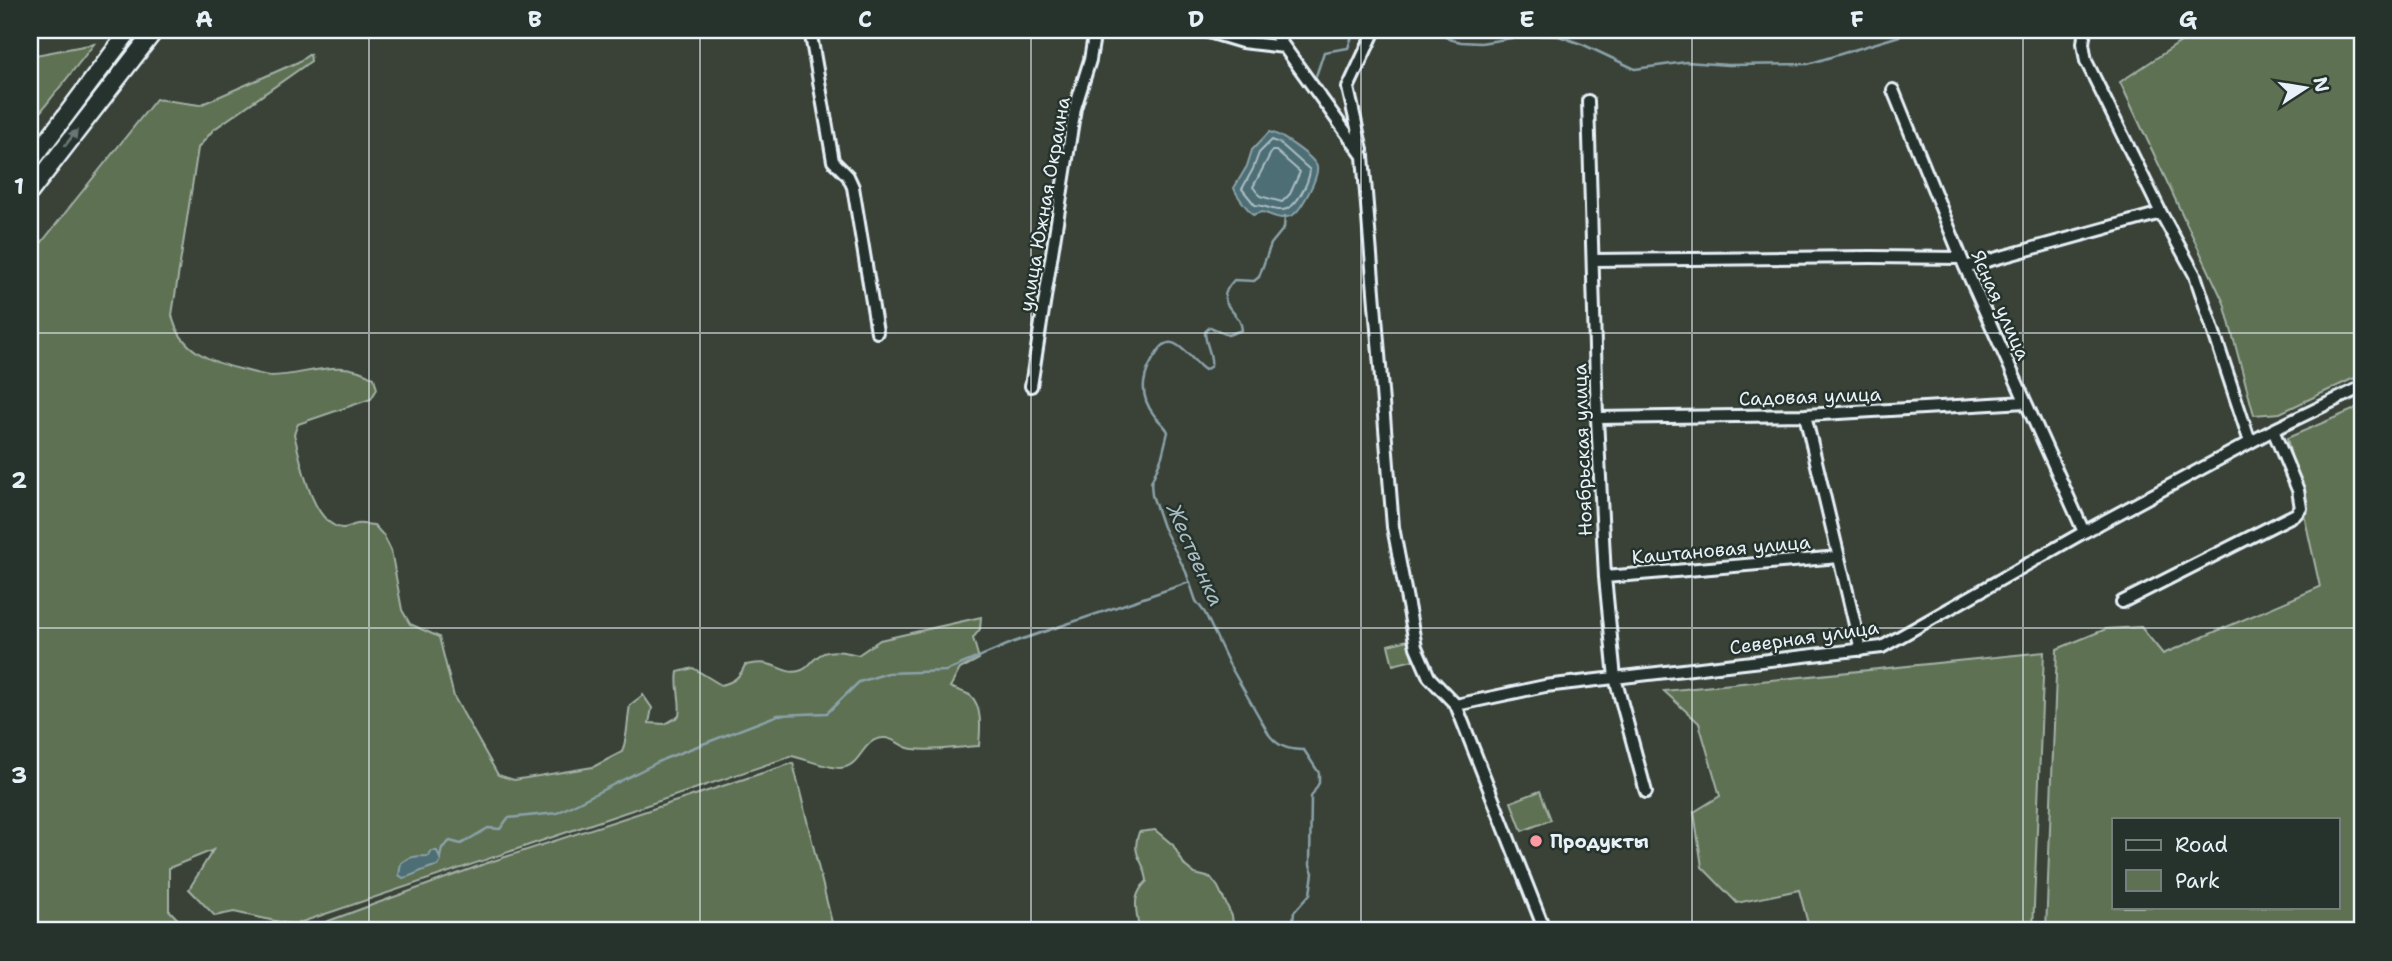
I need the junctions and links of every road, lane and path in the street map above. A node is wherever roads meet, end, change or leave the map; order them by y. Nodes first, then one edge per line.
1 (130, 30) edge
2 (155, 30) edge
3 (810, 30) edge
4 (1095, 30) edge
5 (1202, 30) edge
6 (1272, 30) edge
7 (1375, 30) edge
8 (2085, 30) edge
9 (1284, 47) junction
10 (1893, 90) dead end
11 (1588, 101) dead end
12 (1363, 156) junction
13 (30, 163) edge
14 (30, 192) edge
15 (2161, 213) junction
16 (1594, 260) junction
17 (1963, 263) junction
18 (877, 332) dead end
19 (1031, 386) dead end
20 (2362, 387) edge
21 (2025, 402) junction
22 (1805, 415) junction
23 (1597, 418) junction
24 (2273, 430) junction
25 (2250, 442) junction
26 (2084, 532) junction
27 (1839, 557) junction
28 (1605, 577) junction
29 (2123, 601) dead end
30 (1861, 650) junction
31 (1615, 678) junction
32 (1456, 705) junction
33 (1646, 792) dead end
34 (1545, 931) edge

1 - 13 main road
14 -> 2 main road
3 - 18 street
4 - 19 street, улица Южная Окраина
5 - 9 street
6 - 9 street
7 - 12 street
8 - 15 street
9 - 12 street
10 - 17 street, Ясная улица
11 - 16 street, Ноябрьская улица
12 - 32 street
15 - 17 street
15 - 25 street
16 - 17 street
16 - 23 street, Ноябрьская улица
17 - 21 street, Ясная улица
20 - 24 street
21 - 22 street, Садовая улица
21 - 26 street, Ясная улица
22 - 23 street, Садовая улица
22 - 27 street
23 - 28 street, Ноябрьская улица
24 - 25 street, Северная улица
24 - 29 street
25 - 26 street, Северная улица
26 - 30 street, Северная улица
27 - 28 street, Каштановая улица
27 - 30 street
28 - 31 street, Ноябрьская улица
30 - 31 street, Северная улица
31 - 32 street, Северная улица
31 - 33 street, Ноябрьская улица
32 - 34 street

